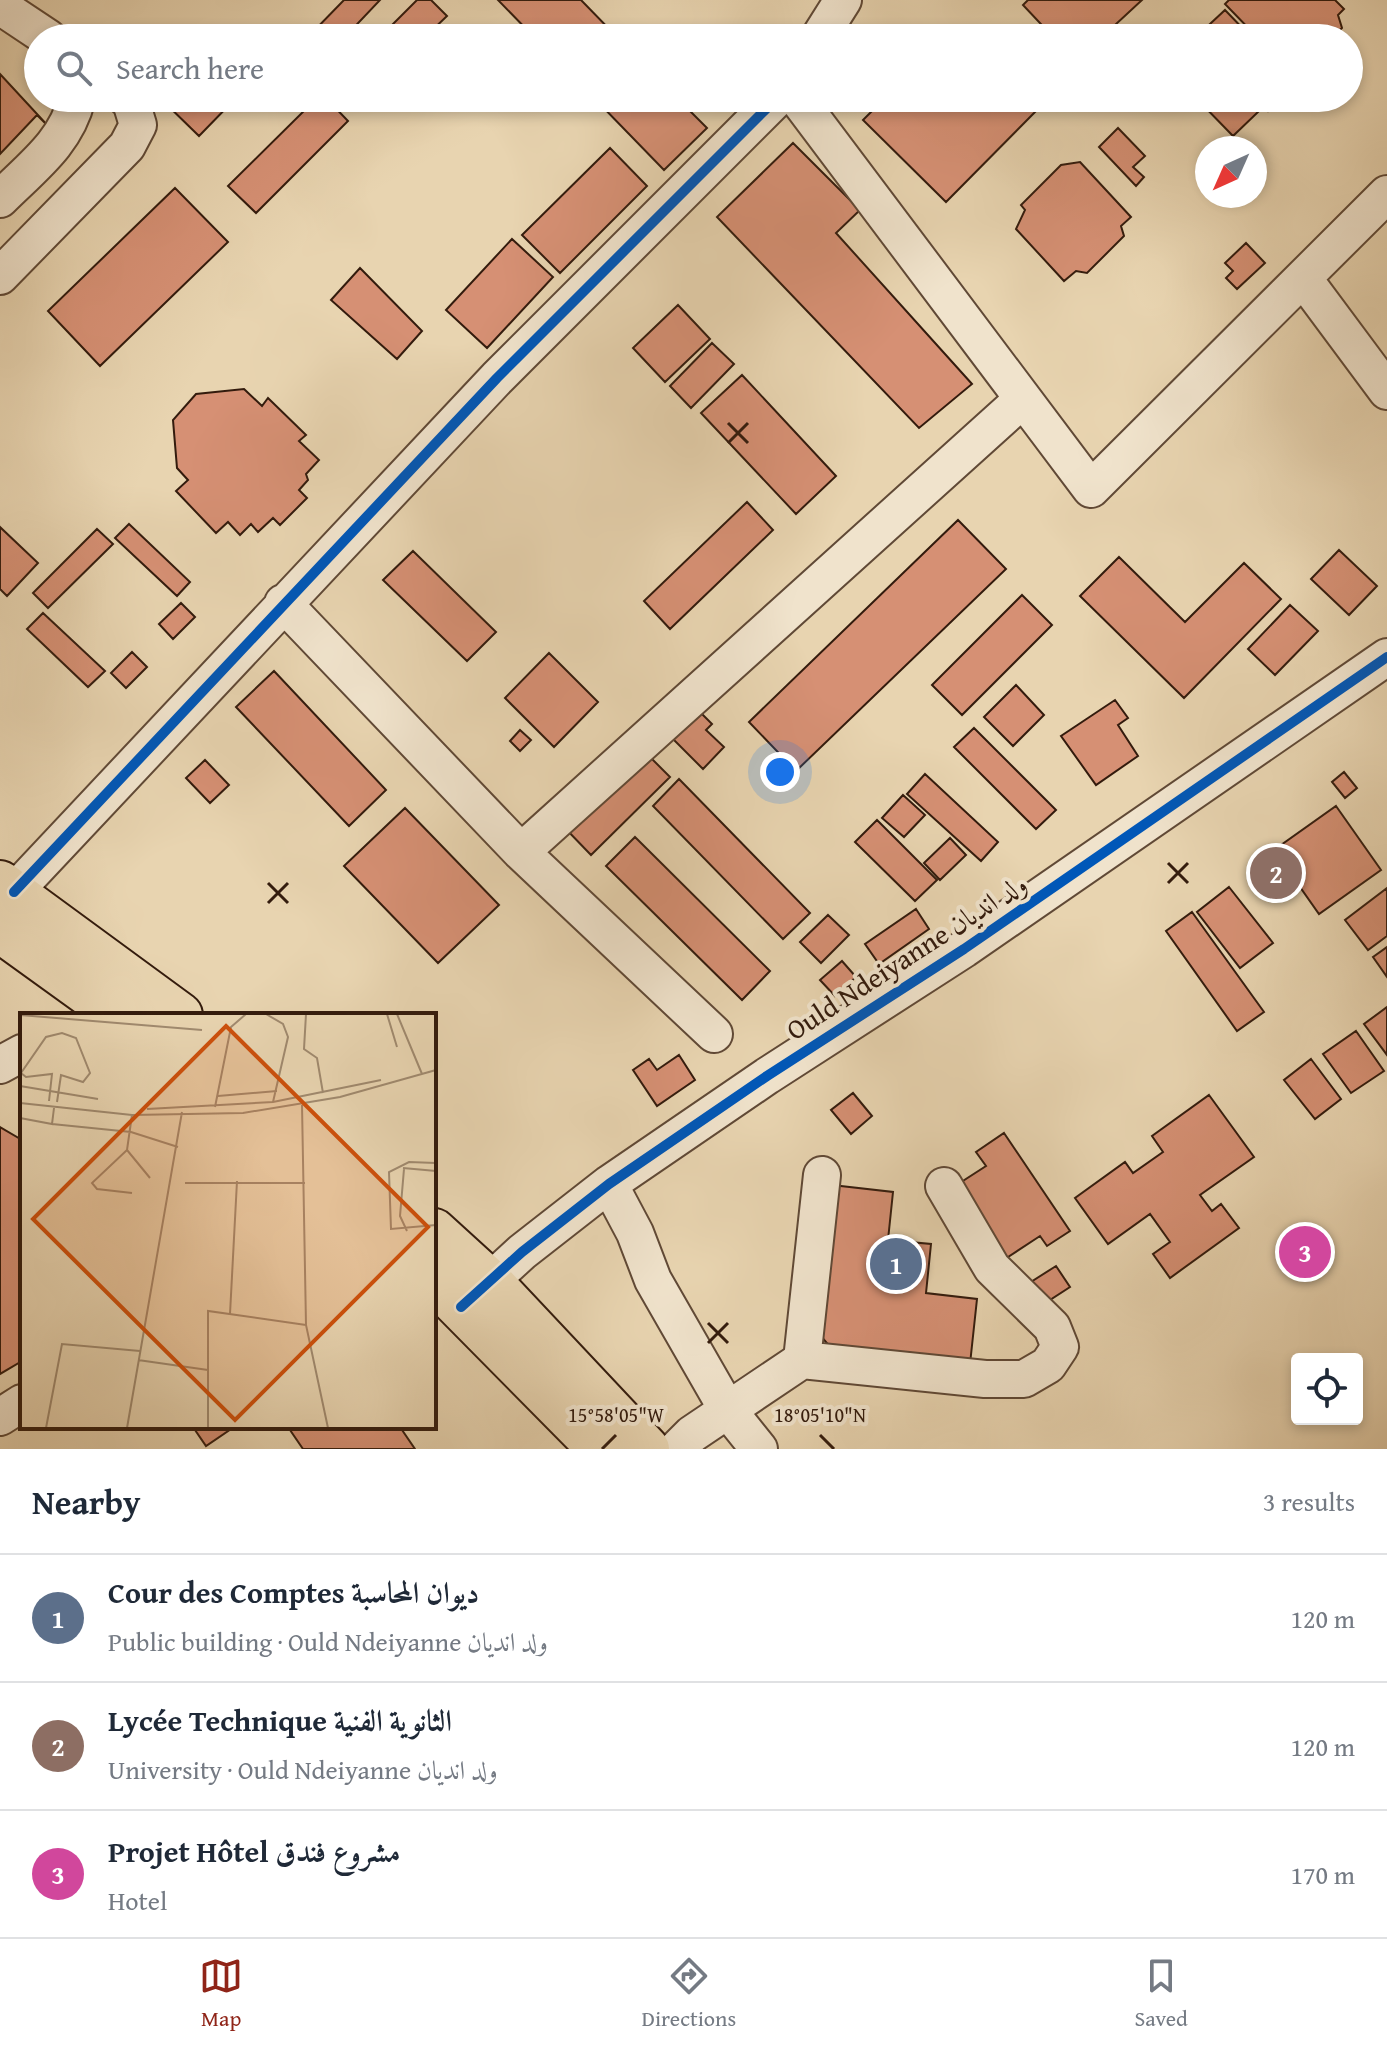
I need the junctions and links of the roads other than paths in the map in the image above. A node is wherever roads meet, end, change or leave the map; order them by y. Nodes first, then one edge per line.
1 (843, 0) edge
2 (0, 6) edge
3 (27, 24) edge
4 (828, 24) edge
5 (74, 112) edge
6 (134, 112) edge
7 (763, 112) edge
8 (808, 112) edge
9 (1387, 194) edge
10 (0, 199) edge
11 (0, 276) edge
12 (1303, 278) junction
13 (1387, 391) edge
14 (1023, 399) junction
15 (283, 603) junction
16 (1387, 657) edge
17 (521, 852) junction
18 (5, 902) edge
19 (104, 1012) edge
20 (177, 1013) edge
21 (714, 1034) dead end
22 (20, 1054) edge
23 (0, 1065) edge
24 (822, 1175) dead end
25 (609, 1184) junction
26 (944, 1186) dead end
27 (436, 1235) edge
28 (462, 1290) edge
29 (802, 1360) junction
30 (20, 1404) edge
31 (727, 1409) junction
32 (0, 1417) edge
33 (600, 1449) edge
34 (647, 1449) edge
35 (677, 1449) edge
36 (759, 1449) edge

1 - 4 street
2 - 3 street
5 - 10 street
6 - 11 street
7 - 15 street
8 - 14 street
9 - 12 street
12 - 13 street
12 - 14 street
14 - 17 street
15 - 17 street
15 - 18 street
16 - 25 street, Ould Ndeiyanne ولد انديان
17 - 21 street
18 - 19 highway
18 - 20 highway
22 - 23 street
24 - 29 street
25 - 28 street, Ould Ndeiyanne ولد انديان
25 - 31 street
26 - 29 street
27 - 28 highway
28 - 33 highway
28 - 34 highway
29 - 31 street
30 - 32 street
31 - 35 street
31 - 36 street

